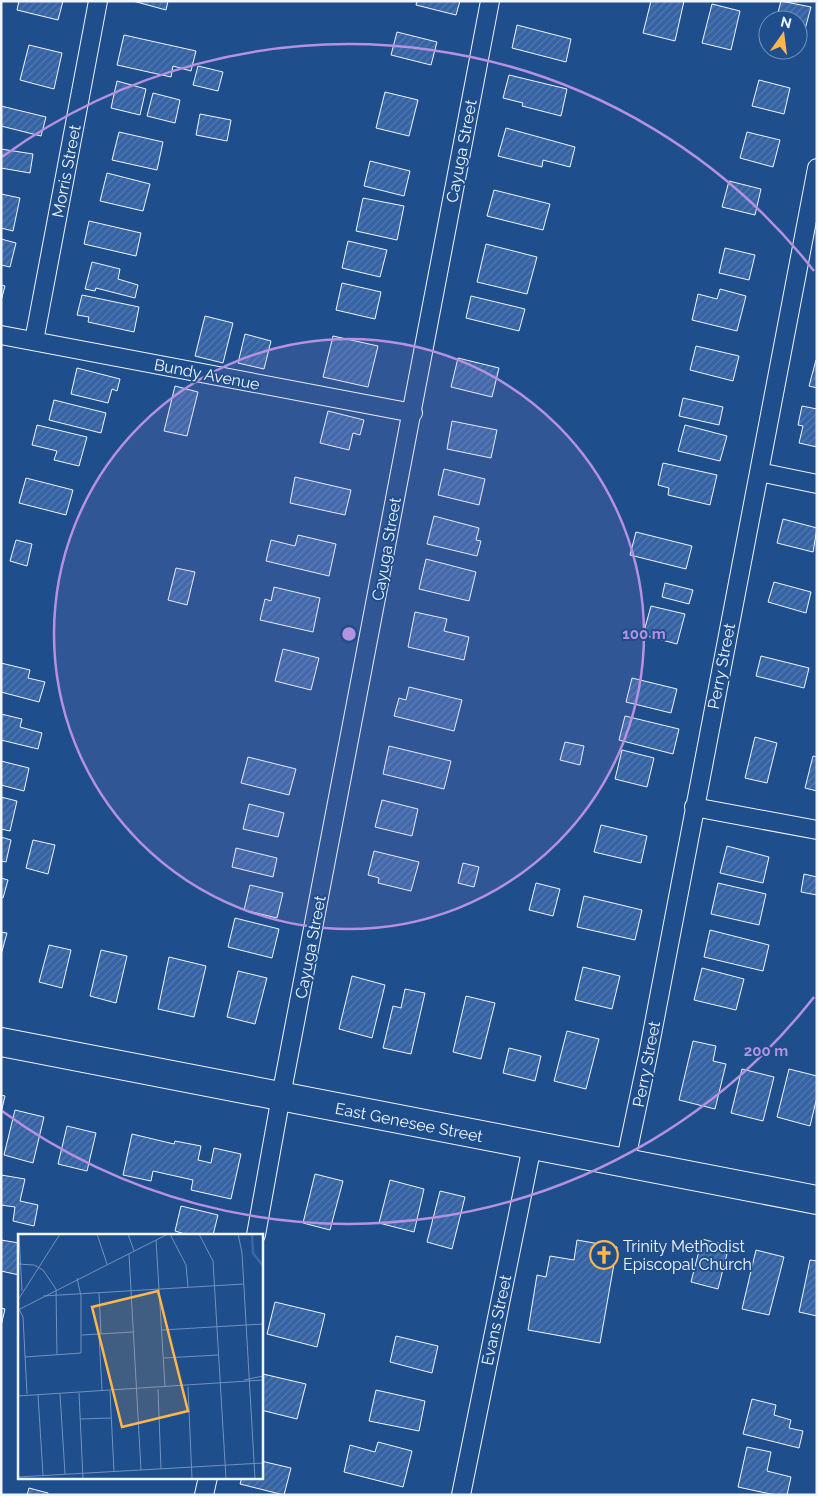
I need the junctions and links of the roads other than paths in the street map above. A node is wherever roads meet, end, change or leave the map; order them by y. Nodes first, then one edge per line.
1 (98, 1) edge
2 (490, 1) edge
3 (817, 168) edge
4 (2, 338) edge
5 (34, 341) junction
6 (413, 414) junction
7 (759, 472) junction
8 (817, 484) edge
9 (694, 807) junction
10 (817, 830) edge
11 (1, 1042) edge
12 (281, 1096) junction
13 (532, 1146) junction
14 (625, 1164) junction
15 (817, 1200) edge
16 (256, 1234) edge
17 (208, 1478) edge
18 (204, 1495) edge
19 (461, 1495) edge

1 - 5 street, Morris Street
2 - 6 street, Cayuga Street
3 - 7 street, Perry Street
4 - 5 street, Bundy Avenue
5 - 6 street, Bundy Avenue
6 - 12 street, Cayuga Street
7 - 8 street
7 - 9 street, Perry Street
9 - 10 street
9 - 14 street, Perry Street
11 - 12 highway, East Genesee Street
12 - 13 highway, East Genesee Street
12 - 16 street, Cayuga Street
13 - 14 highway, East Genesee Street
13 - 19 street, Evans Street
14 - 15 highway, East Genesee Street
17 - 18 street

